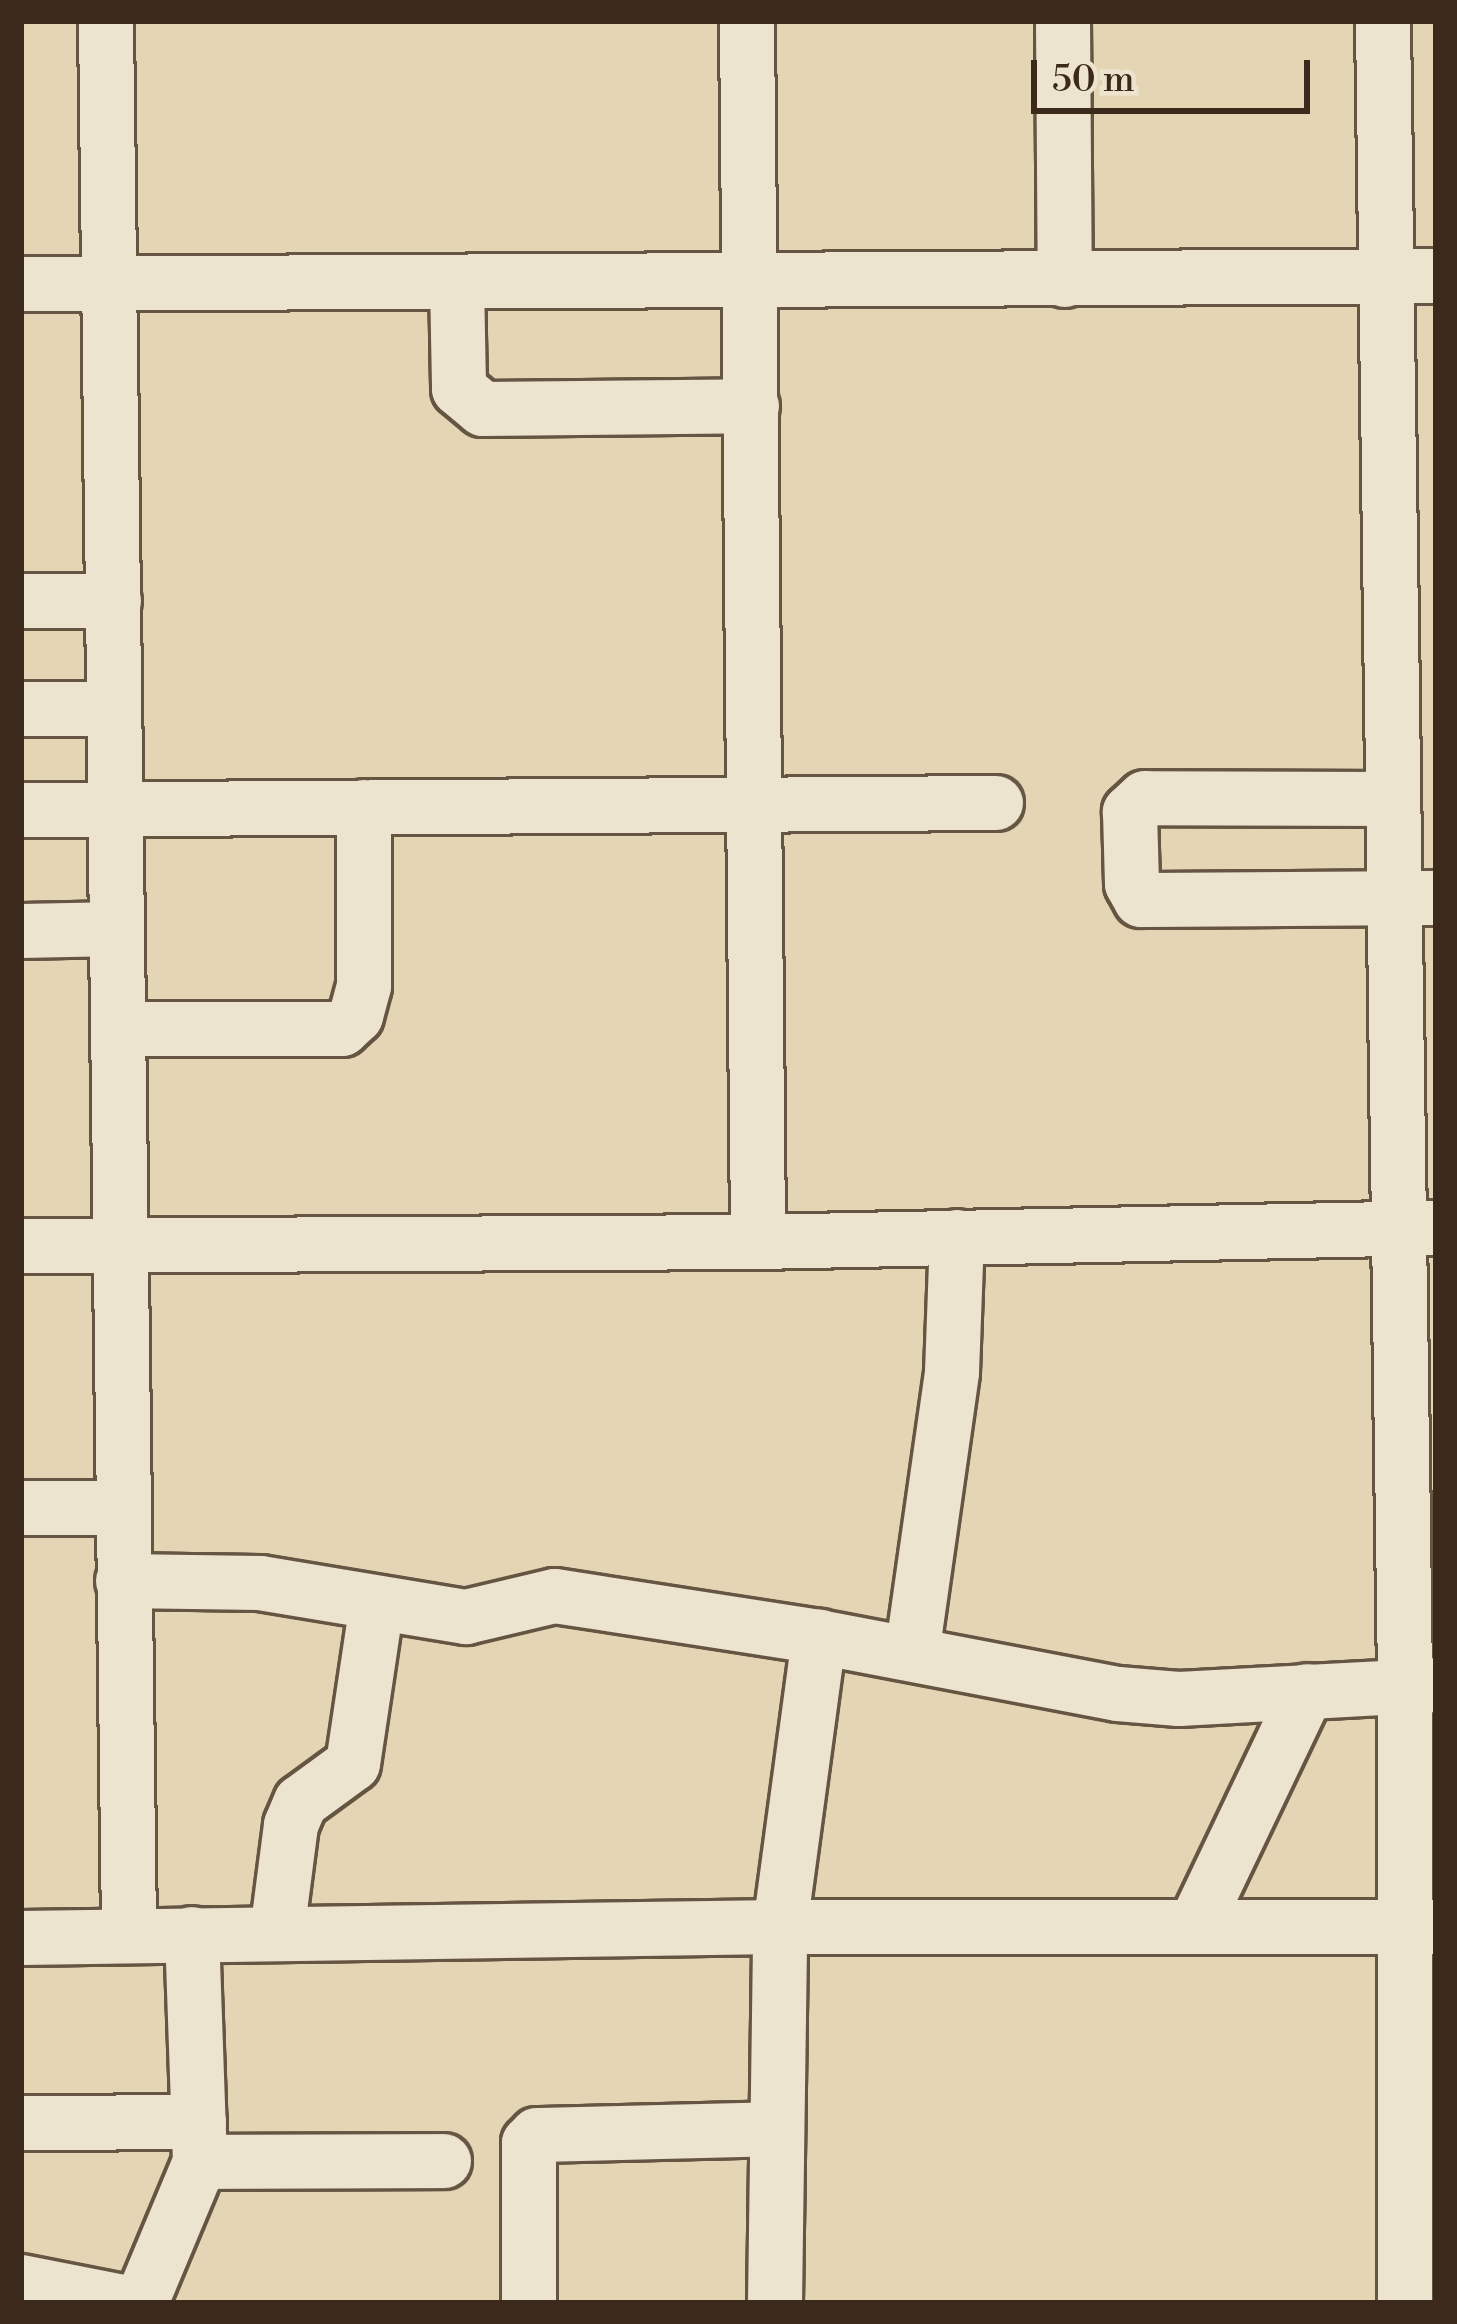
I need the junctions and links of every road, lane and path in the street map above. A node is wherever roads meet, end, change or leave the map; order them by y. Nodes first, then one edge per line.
1 (106, 21) edge
2 (746, 21) edge
3 (1063, 21) edge
4 (1383, 21) edge
5 (1412, 277) edge
6 (1065, 280) junction
7 (749, 281) junction
8 (457, 282) junction
9 (21, 284) edge
10 (114, 285) junction
11 (752, 406) junction
12 (114, 601) junction
13 (21, 602) edge
14 (21, 709) edge
15 (114, 709) junction
16 (1391, 799) junction
17 (996, 803) dead end
18 (758, 805) junction
19 (364, 807) junction
20 (21, 810) edge
21 (116, 811) junction
22 (1415, 898) edge
23 (115, 929) junction
24 (21, 931) edge
25 (118, 1029) junction
26 (1416, 1228) edge
27 (957, 1237) junction
28 (758, 1241) junction
29 (120, 1243) junction
30 (21, 1246) edge
31 (21, 1508) edge
32 (121, 1508) junction
33 (123, 1581) junction
34 (377, 1604) junction
35 (819, 1636) junction
36 (912, 1654) junction
37 (1420, 1685) edge
38 (1307, 1691) junction
39 (1196, 1924) junction
40 (779, 1927) junction
41 (1421, 1927) edge
42 (192, 1934) junction
43 (277, 1934) junction
44 (129, 1935) junction
45 (21, 1938) edge
46 (21, 2123) edge
47 (776, 2129) junction
48 (199, 2142) junction
49 (444, 2161) dead end
50 (21, 2282) edge
51 (128, 2303) edge
52 (141, 2303) edge
53 (529, 2303) edge
54 (776, 2303) edge
55 (1405, 2303) edge

1 - 10 street
2 - 7 street
3 - 6 street
4 - 5 street
5 - 6 street
5 - 16 street
6 - 7 street
7 - 8 street
7 - 11 street
8 - 10 street
8 - 11 street
9 - 10 street
10 - 12 street
11 - 18 street
12 - 13 street
12 - 15 street
14 - 15 street
15 - 21 street
16 - 22 street
16 - 22 street
17 - 18 street
18 - 19 street
18 - 28 street
19 - 21 street
19 - 25 street
20 - 21 street
21 - 23 street
22 - 26 street
23 - 24 street
23 - 25 street
25 - 29 street
26 - 27 street
26 - 37 street
27 - 28 street
27 - 36 street
28 - 29 street
29 - 30 street
29 - 32 street
31 - 32 street
32 - 33 street
33 - 34 street
33 - 44 street
34 - 35 street
34 - 43 street
35 - 36 street
35 - 40 street
36 - 38 street
37 - 38 street
37 - 41 street
38 - 39 street
39 - 40 street
39 - 41 street
40 - 43 street
40 - 47 street
41 - 55 street
42 - 43 street
42 - 44 street
42 - 48 street
44 - 45 street
46 - 48 street
47 - 53 street
47 - 54 street
48 - 49 street
48 - 52 street
50 - 51 street

